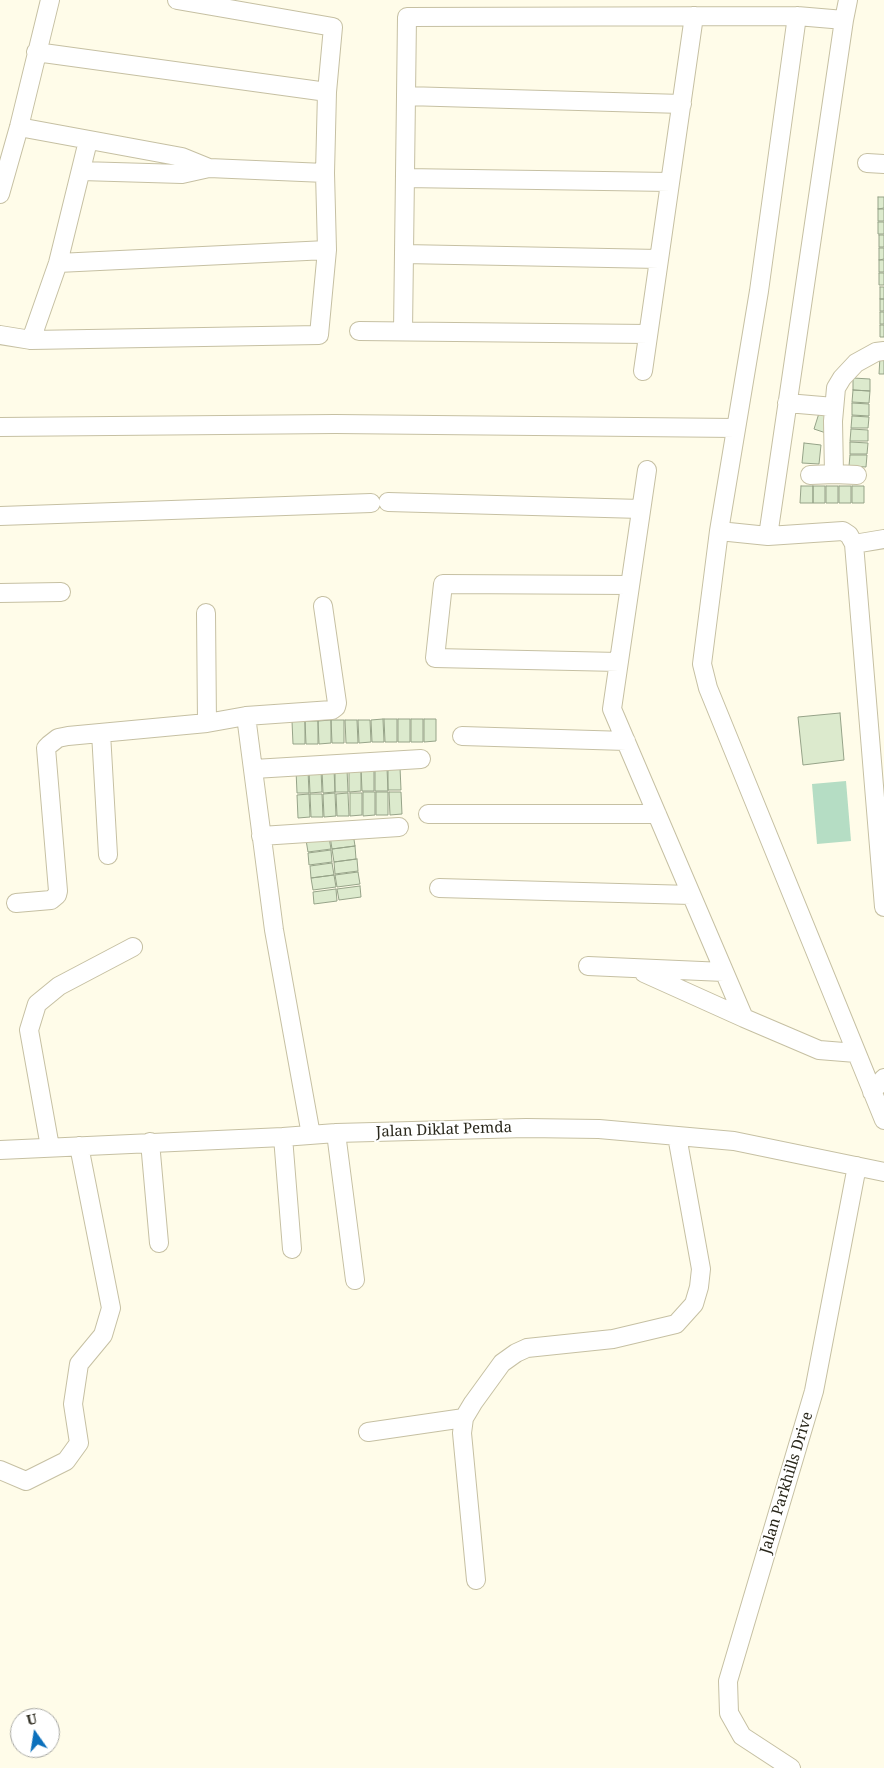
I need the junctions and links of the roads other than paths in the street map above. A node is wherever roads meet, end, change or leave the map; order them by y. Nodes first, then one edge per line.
1 (50, 0) edge
2 (176, 0) edge
3 (848, 0) edge
4 (694, 16) junction
5 (801, 16) junction
6 (839, 19) junction
7 (36, 52) junction
8 (327, 92) junction
9 (406, 96) junction
10 (682, 104) junction
11 (19, 127) junction
12 (88, 140) junction
13 (209, 168) junction
14 (81, 171) junction
15 (325, 173) junction
16 (405, 178) junction
17 (670, 182) junction
18 (0, 194) edge
19 (327, 250) junction
20 (404, 254) junction
21 (659, 259) junction
22 (58, 262) junction
23 (359, 331) dead end
24 (403, 331) junction
25 (648, 334) junction
26 (0, 335) edge
27 (31, 340) junction
28 (884, 351) edge
29 (643, 371) dead end
30 (787, 403) junction
31 (834, 408) junction
32 (0, 427) edge
33 (736, 428) junction
34 (647, 470) dead end
35 (834, 474) junction
36 (810, 475) dead end
37 (857, 475) dead end
38 (641, 509) junction
39 (0, 516) edge
40 (724, 531) junction
41 (763, 535) junction
42 (884, 539) edge
43 (854, 544) junction
44 (630, 585) junction
45 (61, 592) dead end
46 (0, 593) edge
47 (324, 606) dead end
48 (206, 613) dead end
49 (619, 662) junction
50 (246, 716) junction
51 (207, 723) junction
52 (101, 733) junction
53 (462, 736) dead end
54 (626, 741) junction
55 (421, 759) dead end
56 (254, 769) junction
57 (428, 814) dead end
58 (657, 814) junction
59 (399, 827) dead end
60 (261, 836) junction
61 (108, 854) dead end
62 (439, 888) dead end
63 (692, 895) junction
64 (16, 903) dead end
65 (884, 907) edge
66 (133, 948) dead end
67 (588, 966) dead end
68 (634, 968) junction
69 (724, 972) junction
70 (744, 1018) junction
71 (856, 1053) junction
72 (884, 1078) edge
73 (872, 1092) junction
74 (884, 1120) edge
75 (336, 1133) junction
76 (311, 1135) junction
77 (677, 1136) junction
78 (283, 1138) junction
79 (150, 1142) junction
80 (79, 1146) junction
81 (50, 1147) junction
82 (0, 1150) edge
83 (857, 1166) junction
84 (884, 1172) edge
85 (159, 1243) dead end
86 (292, 1249) dead end
87 (355, 1280) dead end
88 (464, 1418) junction
89 (368, 1432) dead end
90 (0, 1470) edge
91 (476, 1580) dead end
92 (791, 1768) edge

1 - 7 street
2 - 8 street
3 - 6 street
4 - 5 street
4 - 9 street
4 - 10 street
5 - 6 street
5 - 33 street
6 - 30 street
7 - 8 street
7 - 11 street
8 - 15 street
9 - 10 street
9 - 16 street
10 - 17 street
11 - 12 street
11 - 18 street
12 - 13 street
12 - 14 street
13 - 14 street
13 - 15 street
14 - 22 street
15 - 19 street
16 - 17 street
16 - 20 street
17 - 21 street
19 - 22 street
19 - 27 street
20 - 21 street
20 - 24 street
21 - 25 street
22 - 27 street
23 - 24 street
24 - 25 street
25 - 29 street
26 - 27 street
28 - 31 street
30 - 31 street
30 - 41 street
31 - 35 street
32 - 33 street
33 - 40 street
34 - 38 street
35 - 36 street
35 - 37 street
38 - 39 street
38 - 44 street
40 - 41 street
40 - 71 street
41 - 43 street
42 - 43 street
43 - 65 street
44 - 49 street
44 - 49 street
45 - 46 street
47 - 50 street
48 - 51 street
49 - 54 street
50 - 51 street
50 - 56 street
51 - 52 street
52 - 61 street
52 - 64 street
53 - 54 street
54 - 58 street
55 - 56 street
56 - 60 street
57 - 58 street
58 - 63 street
59 - 60 street
60 - 76 street
62 - 63 street
63 - 69 street
66 - 81 street
67 - 68 street
68 - 69 street
68 - 70 street
69 - 70 street
70 - 71 street
71 - 73 street
72 - 73 street
73 - 74 street
75 - 76 street, Jalan Diklat Pemda
75 - 77 street, Jalan Diklat Pemda
75 - 87 street
76 - 78 street, Jalan Diklat Pemda
77 - 83 street, Jalan Diklat Pemda
77 - 88 street
78 - 79 street, Jalan Diklat Pemda
78 - 86 street
79 - 80 street, Jalan Diklat Pemda
79 - 85 street
80 - 81 street, Jalan Diklat Pemda
80 - 90 street
81 - 82 street, Jalan Diklat Pemda
83 - 84 street, Jalan Diklat Pemda
83 - 92 street, Jalan Parkhills Drive
88 - 89 street
88 - 91 street

